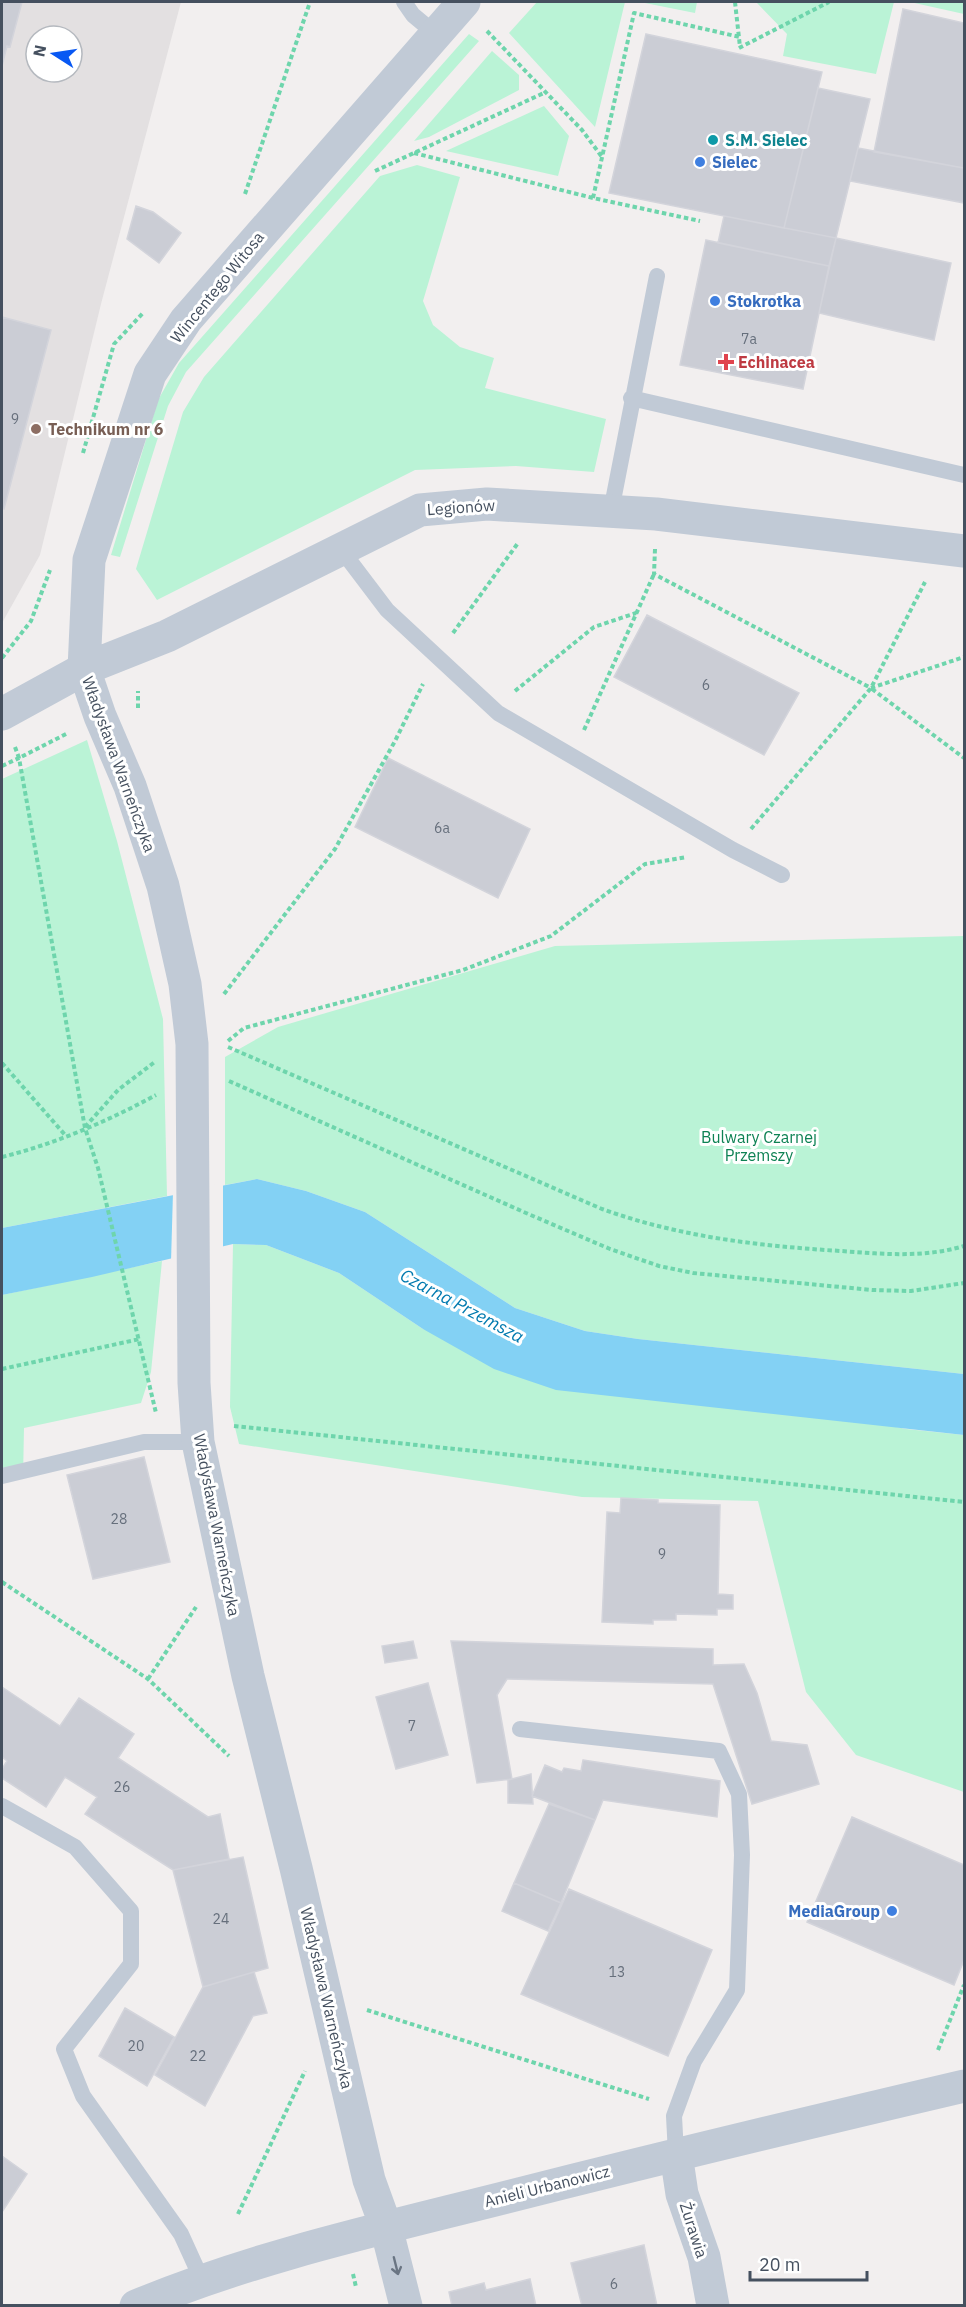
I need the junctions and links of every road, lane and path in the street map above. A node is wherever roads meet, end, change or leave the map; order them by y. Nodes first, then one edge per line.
1 (310, 2) edge
2 (404, 2) edge
3 (464, 2) edge
4 (735, 2) edge
5 (829, 2) edge
6 (437, 35) junction
7 (494, 36) dead end
8 (740, 37) junction
9 (546, 92) junction
10 (414, 153) junction
11 (602, 157) junction
12 (375, 171) dead end
13 (593, 198) junction
14 (241, 206) dead end
15 (700, 221) dead end
16 (657, 276) dead end
17 (631, 398) junction
18 (964, 475) edge
19 (611, 511) junction
20 (656, 514) junction
21 (518, 543) dead end
22 (340, 548) junction
23 (964, 551) edge
24 (654, 574) junction
25 (928, 576) dead end
26 (637, 613) junction
27 (438, 655) junction
28 (964, 657) edge
29 (84, 669) junction
30 (871, 688) junction
31 (493, 708) junction
32 (2, 714) edge
33 (572, 756) junction
34 (964, 758) edge
35 (2, 766) edge
36 (733, 850) junction
37 (782, 875) dead end
38 (221, 998) dead end
39 (160, 1058) dead end
40 (2, 1063) edge
41 (226, 1079) dead end
42 (158, 1094) dead end
43 (85, 1128) junction
44 (66, 1136) junction
45 (2, 1157) edge
46 (964, 1246) edge
47 (964, 1283) edge
48 (140, 1339) junction
49 (2, 1369) edge
50 (210, 1433) junction
51 (163, 1440) junction
52 (2, 1476) edge
53 (964, 1502) edge
54 (2, 1582) edge
55 (199, 1601) dead end
56 (148, 1679) junction
57 (520, 1729) dead end
58 (236, 1762) dead end
59 (2, 1806) edge
60 (964, 1984) edge
61 (358, 2007) dead end
62 (938, 2050) dead end
63 (306, 2069) dead end
64 (964, 2086) edge
65 (674, 2116) junction
66 (676, 2154) junction
67 (238, 2214) dead end
68 (386, 2227) junction
69 (201, 2278) junction
70 (136, 2306) edge
71 (406, 2306) edge
72 (713, 2306) edge

1 - 14 path
2 - 6 lane
3 - 6 street, Wincentego Witosa
4 - 8 path
5 - 8 path
6 - 29 street, Wincentego Witosa
7 - 9 path
8 - 11 path
9 - 10 path
9 - 11 path
10 - 12 path
10 - 13 path
11 - 13 path
13 - 15 path
16 - 17 lane
17 - 18 lane
17 - 19 lane
19 - 20 street, Legionów
19 - 22 street, Legionów
20 - 23 street, Legionów
20 - 24 path
21 - 27 path
22 - 27 lane
22 - 29 street, Legionów
24 - 26 path
24 - 30 path
25 - 30 path
26 - 31 path
26 - 33 path
27 - 31 lane
27 - 38 path
28 - 30 path
29 - 32 street, Legionów
29 - 50 street, Władysława Warneńczyka
30 - 34 path
30 - 36 path
31 - 33 lane
33 - 36 lane
35 - 43 path
36 - 37 lane
36 - 46 path
39 - 43 path
40 - 44 path
41 - 47 path
42 - 43 path
43 - 44 path
43 - 48 path
44 - 45 path
48 - 49 path
48 - 51 path
50 - 51 lane
50 - 53 path
50 - 68 street, Władysława Warneńczyka
51 - 52 lane
54 - 56 path
55 - 56 path
56 - 58 path
57 - 65 lane
59 - 69 lane
60 - 62 path
61 - 65 path
63 - 67 path
64 - 66 street, Anieli Urbanowicz
65 - 66 lane
66 - 68 street, Anieli Urbanowicz
66 - 72 street, Żurawia
68 - 69 street, Anieli Urbanowicz
68 -> 71 street, Władysława Warneńczyka
69 - 70 street, Anieli Urbanowicz

